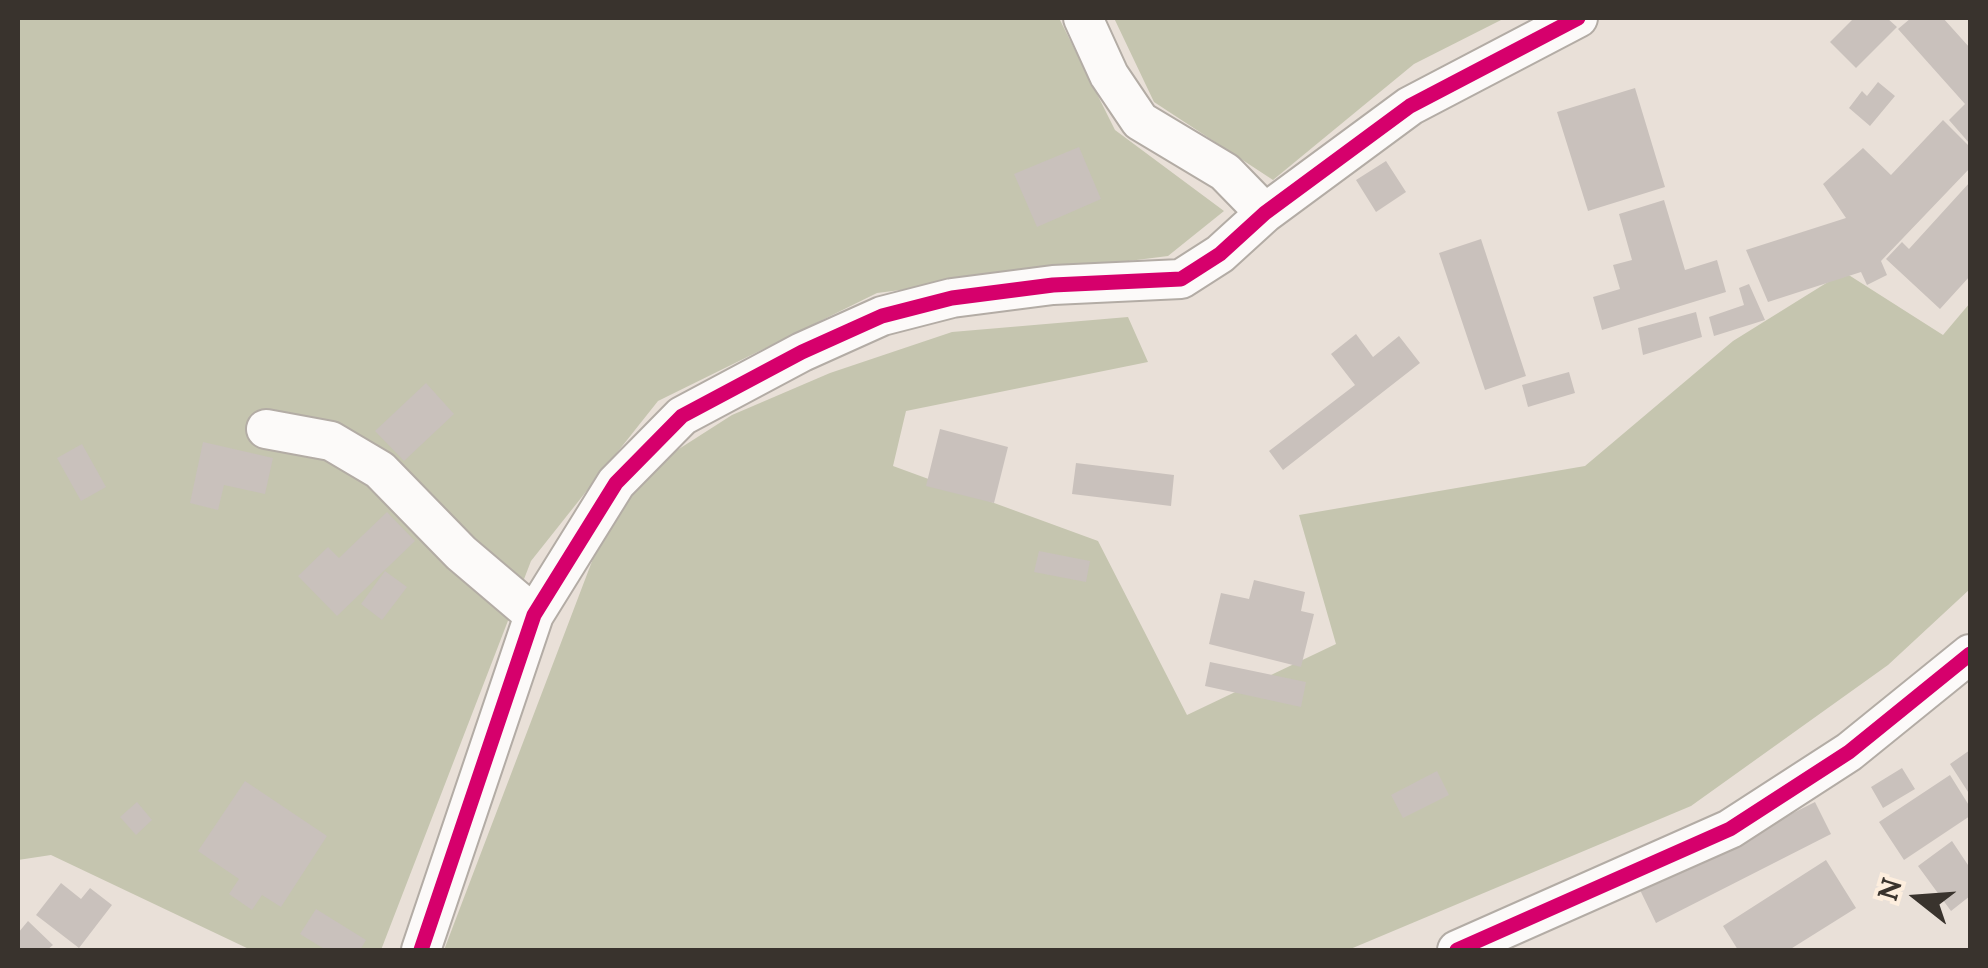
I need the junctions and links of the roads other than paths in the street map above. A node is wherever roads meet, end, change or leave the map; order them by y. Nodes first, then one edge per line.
1 (1083, 18) edge
2 (1578, 18) edge
3 (1264, 212) junction
4 (266, 430) dead end
5 (534, 615) junction
6 (1970, 654) edge
7 (421, 950) edge
8 (1457, 950) edge

1 - 3 street
2 - 3 street
3 - 5 street
4 - 5 street
5 - 7 street
6 - 8 street

